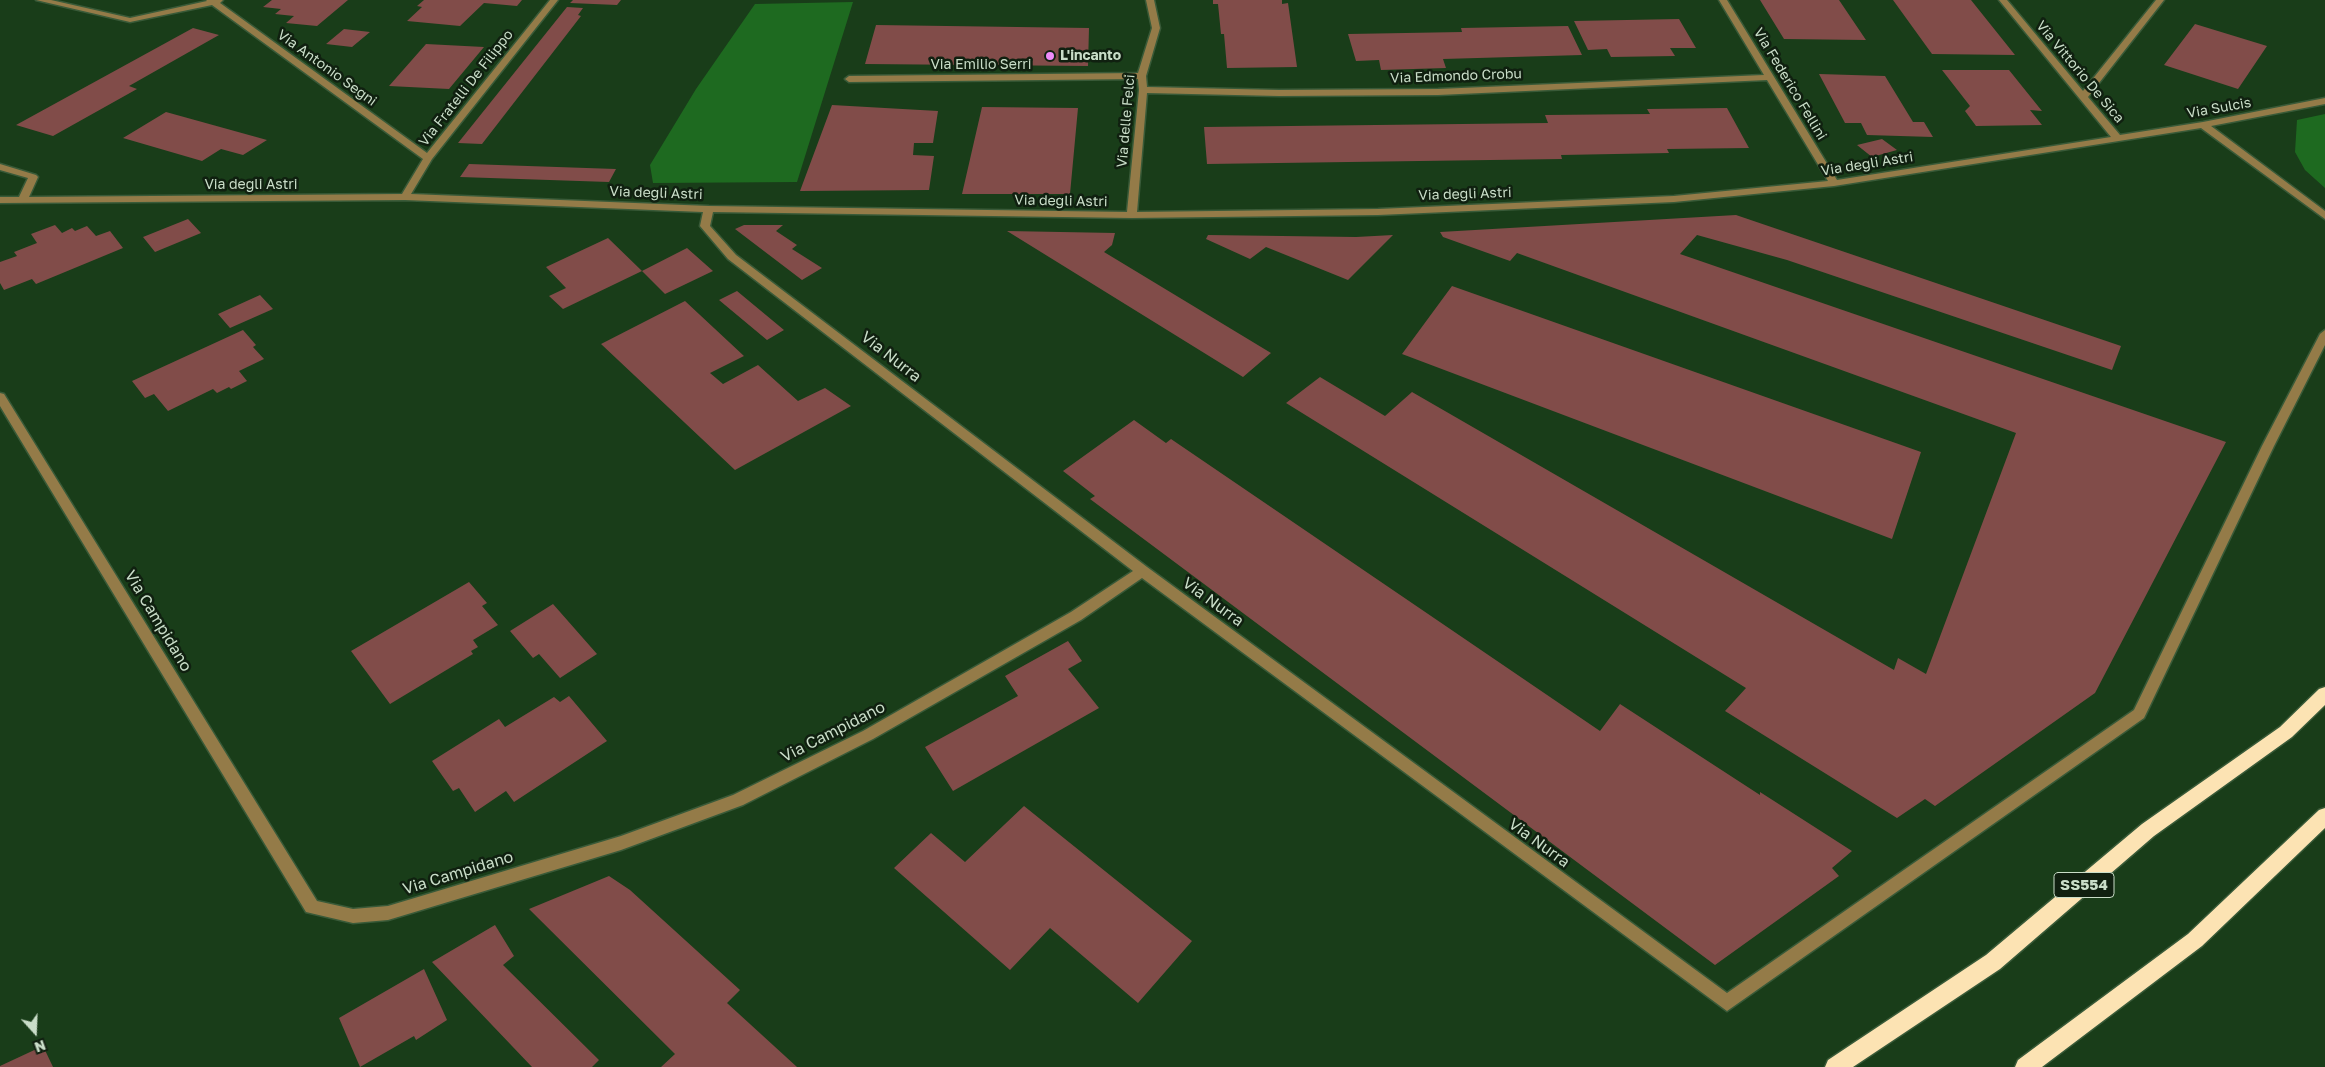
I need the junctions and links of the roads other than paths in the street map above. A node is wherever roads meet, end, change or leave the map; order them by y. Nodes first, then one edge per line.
1 (40, 0) edge
2 (224, 0) edge
3 (554, 0) edge
4 (1150, 0) edge
5 (1723, 0) edge
6 (2002, 0) edge
7 (2160, 0) edge
8 (212, 2) edge
9 (1142, 76) junction
10 (1770, 76) junction
11 (849, 79) dead end
12 (1144, 90) junction
13 (2083, 96) junction
14 (2325, 101) edge
15 (2203, 125) junction
16 (2117, 138) junction
17 (428, 158) junction
18 (0, 167) edge
19 (1834, 183) junction
20 (405, 197) junction
21 (0, 200) edge
22 (23, 200) junction
23 (709, 209) junction
24 (1132, 215) junction
25 (2325, 216) edge
26 (2325, 334) edge
27 (0, 397) edge
28 (1142, 571) junction
29 (2325, 694) edge
30 (2325, 816) edge
31 (1836, 1067) edge
32 (2025, 1067) edge

1 - 8 street
2 - 8 street
3 - 17 street, Via Fratelli De Filippo
4 - 9 street, Via delle Felci
5 - 10 street, Via Federico Fellini
6 - 13 street, Via Vittorio De Sica
7 - 13 street
8 - 17 street, Via Antonio Segni
9 - 11 street, Via Emilio Serri
9 - 12 street, Via delle Felci
10 - 12 street, Via Edmondo Crobu
10 - 19 street, Via Federico Fellini
12 - 24 street, Via delle Felci
13 - 16 street, Via Vittorio De Sica
14 - 15 street, Via Sulcis
15 - 16 street, Via Sulcis
15 - 25 street
16 - 19 street, Via degli Astri
17 - 20 street, Via Fratelli De Filippo
18 - 22 street
19 - 24 street, Via degli Astri
20 - 22 street, Via degli Astri
20 - 23 street, Via degli Astri
21 - 22 street, Via degli Astri
23 - 24 street, Via degli Astri
23 - 28 street, Via Nurra
26 - 28 street, Via Nurra
27 - 28 street, Via Campidano
29 - 31 highway, SS554
30 - 32 highway

